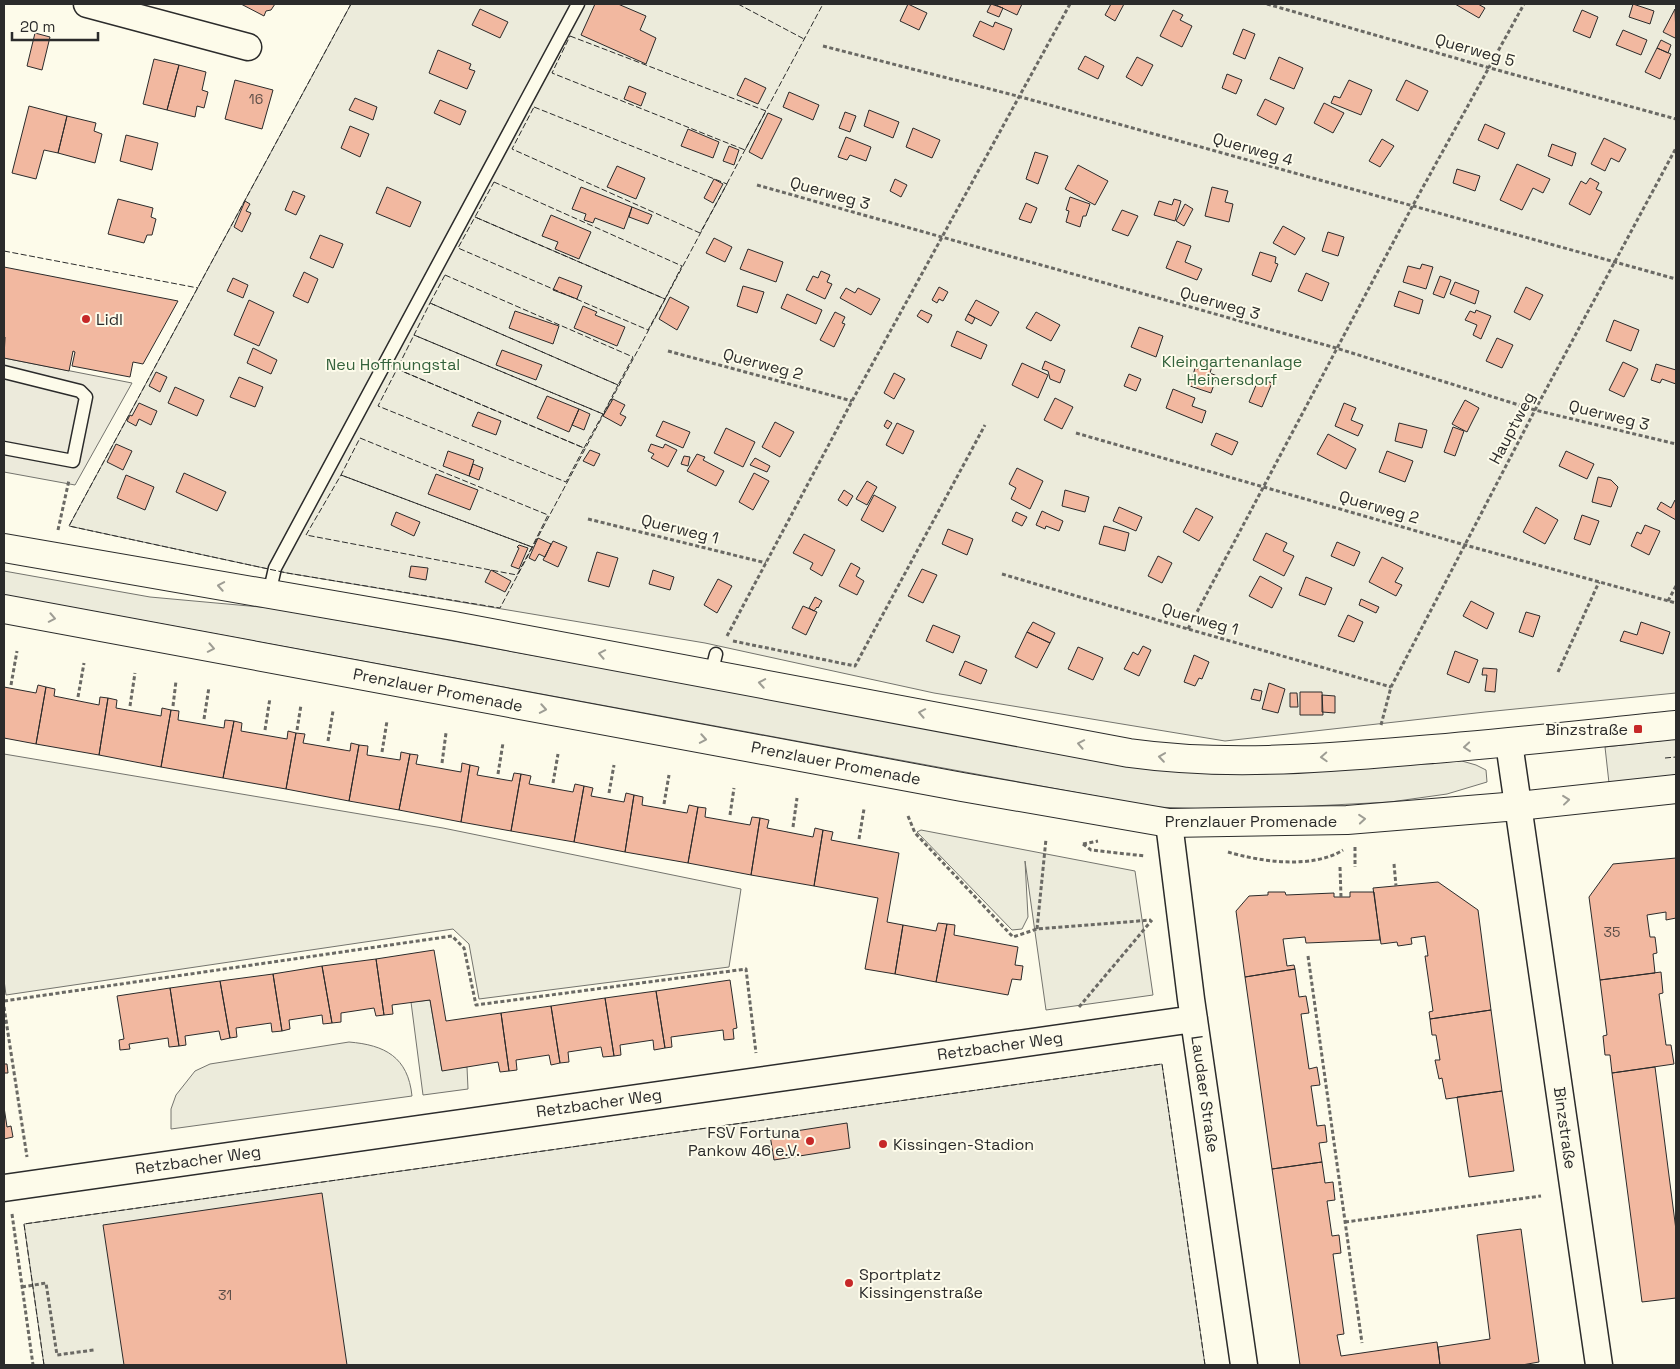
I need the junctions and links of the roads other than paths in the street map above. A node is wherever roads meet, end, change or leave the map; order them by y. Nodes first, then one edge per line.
1 (87, 4) edge
2 (578, 4) edge
3 (248, 47) dead end
4 (4, 372) edge
5 (4, 448) edge
6 (4, 548) edge
7 (269, 594) junction
8 (4, 609) edge
9 (1676, 725) edge
10 (1509, 743) junction
11 (1676, 789) edge
12 (1518, 806) junction
13 (1169, 823) junction
14 (1194, 1019) junction
15 (4, 1188) edge
16 (1244, 1365) edge
17 (1599, 1365) edge

1 - 3 street
2 - 7 lane
4 - 5 lane
7 -> 6 main road
10 -> 7 main road
8 -> 13 main road, Prenzlauer Promenade
9 - 10 main road
10 - 12 street, Binzstraße
12 -> 11 main road, Prenzlauer Promenade
13 -> 12 main road, Prenzlauer Promenade
12 - 17 street, Binzstraße
13 - 14 street, Laudaer Straße
14 - 15 street, Retzbacher Weg
14 - 16 street, Laudaer Straße

